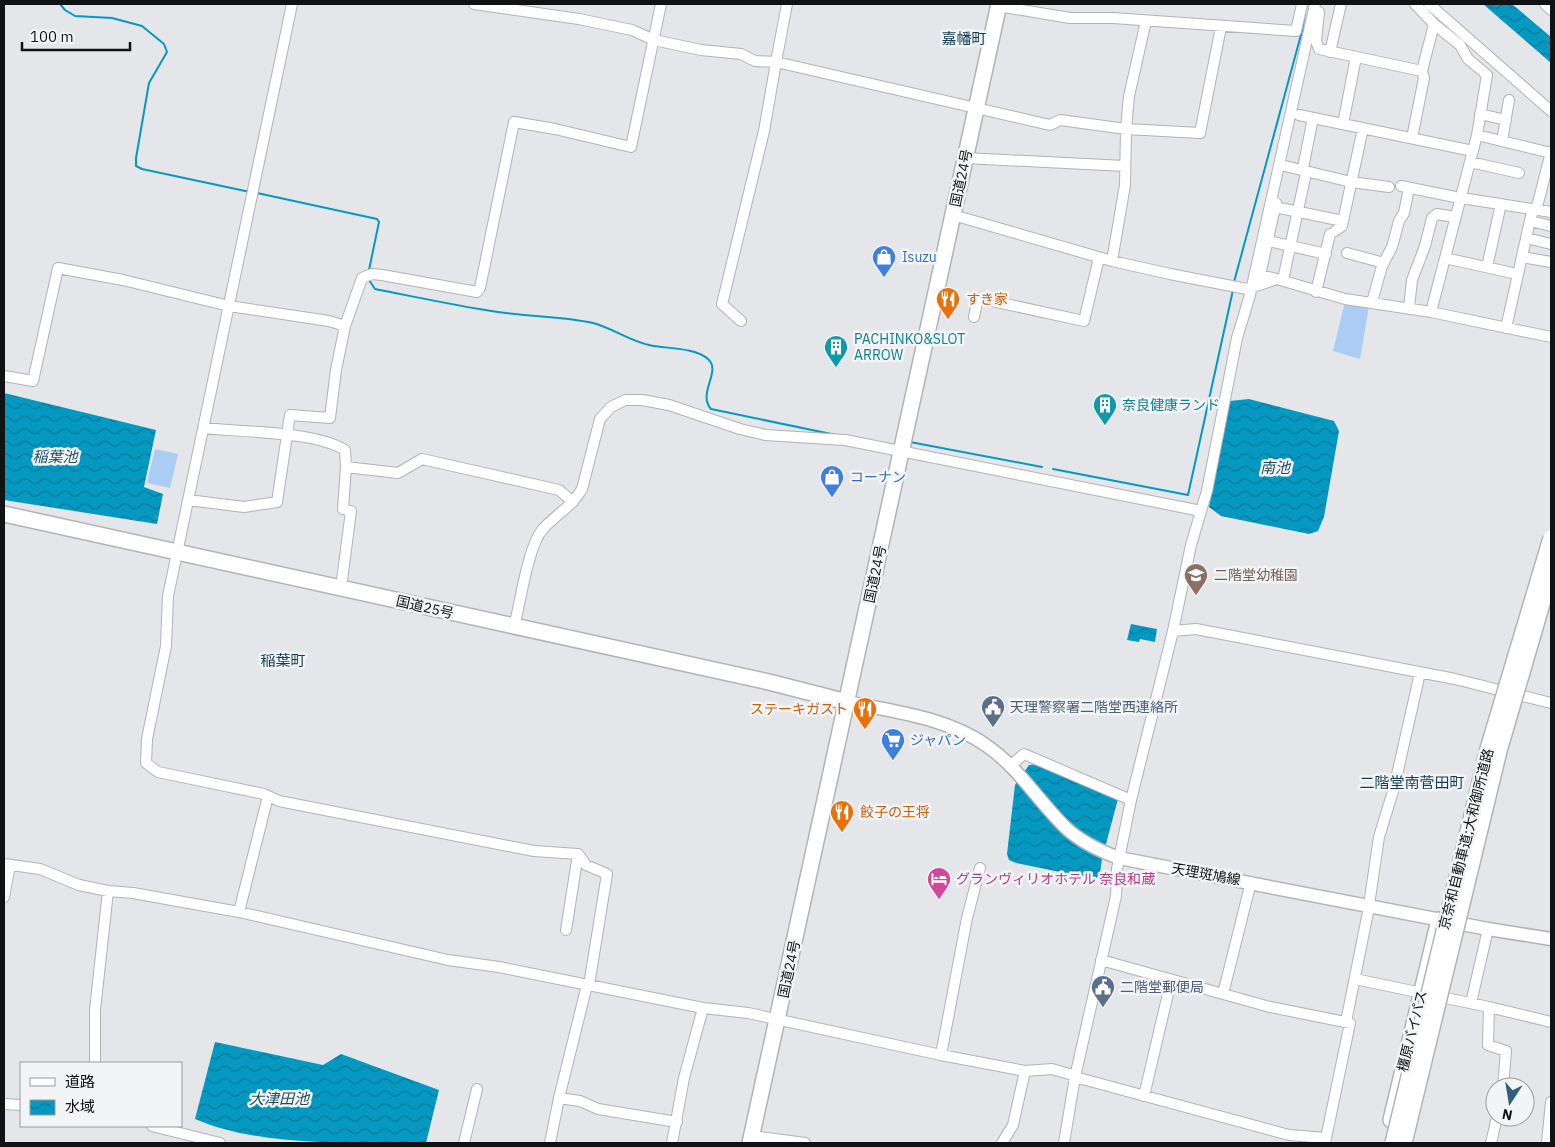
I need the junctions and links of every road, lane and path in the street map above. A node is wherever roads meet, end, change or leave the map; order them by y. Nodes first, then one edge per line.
1 (292, 4) edge
2 (474, 4) edge
3 (661, 4) edge
4 (786, 4) edge
5 (1302, 4) edge
6 (1340, 4) edge
7 (1414, 4) edge
8 (1429, 4) edge
9 (1545, 4) edge
10 (998, 5) edge
11 (1314, 6) edge
12 (1551, 10) edge
13 (1146, 21) junction
14 (1434, 24) junction
15 (1221, 27) junction
16 (654, 40) junction
17 (1330, 52) junction
18 (1356, 57) junction
19 (775, 62) junction
20 (1422, 71) junction
21 (1509, 100) dead end
22 (976, 107) junction
23 (1551, 111) edge
24 (1299, 114) dead end
25 (1480, 114) junction
26 (1314, 118) junction
27 (1289, 120) junction
28 (1506, 120) junction
29 (1342, 124) junction
30 (1363, 128) junction
31 (1126, 129) junction
32 (1477, 135) junction
33 (1412, 138) junction
34 (1502, 141) junction
35 (1551, 152) edge
36 (1472, 157) junction
37 (965, 158) junction
38 (1124, 166) junction
39 (1284, 166) junction
40 (1304, 171) junction
41 (1519, 173) dead end
42 (1351, 182) junction
43 (1389, 187) dead end
44 (1461, 198) junction
45 (1501, 204) junction
46 (1275, 207) junction
47 (1534, 209) junction
48 (1298, 212) junction
49 (1551, 212) edge
50 (953, 215) junction
51 (1455, 217) junction
52 (1343, 221) junction
53 (1530, 221) junction
54 (1551, 226) edge
55 (1526, 238) junction
56 (1268, 241) junction
57 (1551, 244) edge
58 (1291, 245) junction
59 (1347, 253) dead end
60 (1326, 254) junction
61 (1522, 257) junction
62 (1100, 258) junction
63 (1445, 258) junction
64 (1112, 261) junction
65 (1384, 262) junction
66 (1551, 262) edge
67 (1487, 267) junction
68 (1517, 274) junction
69 (1260, 275) junction
70 (1280, 280) junction
71 (1254, 287) junction
72 (1316, 292) junction
73 (1372, 302) junction
74 (229, 306) junction
75 (1409, 308) junction
76 (1431, 312) junction
77 (974, 317) dead end
78 (741, 321) dead end
79 (345, 326) junction
80 (1506, 328) junction
81 (1551, 337) edge
82 (4, 376) edge
83 (203, 428) junction
84 (288, 436) junction
85 (902, 451) junction
86 (346, 467) junction
87 (188, 500) junction
88 (573, 502) junction
89 (1201, 511) junction
90 (4, 514) edge
91 (1551, 538) edge
92 (178, 552) junction
93 (1551, 572) edge
94 (341, 588) junction
95 (514, 627) junction
96 (1173, 631) junction
97 (1420, 673) junction
98 (847, 702) junction
99 (1551, 703) edge
100 (1013, 769) junction
101 (268, 796) junction
102 (1131, 800) junction
103 (578, 854) junction
104 (1113, 856) junction
105 (7, 864) edge
106 (980, 868) dead end
107 (1251, 882) junction
108 (108, 892) junction
109 (4, 897) edge
110 (1368, 906) junction
111 (239, 912) junction
112 (1439, 920) junction
113 (1465, 925) junction
114 (1488, 929) junction
115 (566, 930) dead end
116 (1551, 939) edge
117 (1101, 960) junction
118 (1355, 979) junction
119 (1172, 981) junction
120 (588, 985) junction
121 (1223, 994) junction
122 (1421, 994) junction
123 (1446, 999) junction
124 (1471, 1003) junction
125 (1489, 1007) junction
126 (703, 1008) junction
127 (778, 1020) junction
128 (1346, 1022) junction
129 (1551, 1022) edge
130 (941, 1055) junction
131 (95, 1062) edge
132 (1024, 1070) junction
133 (1076, 1077) junction
134 (1504, 1077) edge
135 (477, 1089) dead end
136 (1144, 1096) junction
137 (559, 1098) junction
138 (1551, 1102) edge
139 (4, 1104) edge
140 (20, 1106) edge
141 (677, 1122) junction
142 (156, 1127) edge
143 (1495, 1127) edge
144 (751, 1140) edge
145 (1325, 1141) edge
146 (220, 1143) edge
147 (464, 1143) edge
148 (550, 1143) edge
149 (672, 1143) edge
150 (805, 1143) edge
151 (1002, 1143) edge
152 (1064, 1143) edge
153 (1386, 1143) edge
154 (1393, 1143) edge
155 (1404, 1143) edge
156 (1411, 1143) edge
157 (1491, 1143) edge
158 (1547, 1143) edge

1 - 74 street
2 - 16 street
3 - 16 street
4 - 19 street
5 - 15 street
6 - 17 street
7 - 14 street
8 - 23 street
9 - 12 street
10 - 13 street
10 - 22 highway, 国道24号
11 - 17 street
11 - 27 street
13 - 15 street
13 - 31 street
14 - 20 street
14 - 25 street
15 - 31 street
16 - 19 street
16 - 79 street
17 - 18 street
18 - 20 street
18 - 29 street
19 - 22 street
19 - 78 street
20 - 33 street
21 - 28 street
22 - 31 street
22 - 37 highway, 国道24号
24 - 26 street
25 - 28 street
25 - 32 street
26 - 29 street
26 - 40 street
27 - 39 street
27 - 71 street
28 - 34 street
29 - 30 street
30 - 33 street
30 - 42 street
31 - 38 street
32 - 34 street
32 - 36 street
33 - 36 street
34 - 35 street
35 - 47 street
36 - 41 street
36 - 44 street
37 - 38 street
37 - 50 highway, 国道24号
38 - 64 street
39 - 40 street
39 - 46 street
40 - 42 street
40 - 48 street
42 - 43 street
42 - 52 street
44 - 45 street
44 - 51 street
44 - 65 street
45 - 47 street
45 - 67 street
46 - 48 street
46 - 56 street
47 - 49 street
47 - 53 street
48 - 52 street
48 - 58 street
50 - 62 street
50 - 85 highway, 国道24号
51 - 63 street
51 - 75 street
52 - 60 street
53 - 54 street
53 - 55 street
55 - 57 street
55 - 61 street
56 - 58 street
56 - 69 street
58 - 60 street
58 - 70 street
59 - 65 street
60 - 72 street
61 - 66 street
61 - 68 street
62 - 64 street
62 - 77 street
63 - 67 street
63 - 76 street
64 - 71 street
65 - 73 street
67 - 68 street
68 - 80 street
69 - 70 street
69 - 71 street
70 - 71 street
70 - 72 street
71 - 89 street
72 - 73 street
73 - 75 street
74 - 79 street
74 - 82 street
74 - 83 street
75 - 76 street
76 - 80 street
79 - 84 street
80 - 81 street
83 - 84 street
83 - 87 street
84 - 86 street
84 - 87 street
85 - 88 street
85 - 89 street
85 - 98 highway, 国道24号
86 - 88 street
86 - 94 street
87 - 92 street
88 - 95 street
89 - 96 street
90 - 92 highway, 国道25号
91 - 154 highway, 京奈和自動車道;大和御所道路, bridge
92 - 94 highway, 国道25号
92 - 101 street
93 - 155 highway, 京奈和自動車道;大和御所道路, bridge
94 - 95 highway, 国道25号
95 - 98 highway, 国道25号
96 - 97 street
96 - 102 street
97 - 99 street
97 - 110 street
98 - 100 main road, 天理斑鳩線
98 - 127 highway, 国道24号
100 - 102 street
100 - 104 main road, 天理斑鳩線
101 - 103 street
101 - 111 street
102 - 104 street
103 - 115 street
103 - 120 street
104 - 107 main road, 天理斑鳩線
104 - 117 street
105 - 108 street
105 - 109 street
106 - 130 street
107 - 110 main road, 天理斑鳩線
107 - 121 street
108 - 111 street
108 - 131 street
110 - 112 main road, 天理斑鳩線
110 - 118 street
111 - 120 street
112 - 113 main road, 天理斑鳩線
112 - 122 highway, 橿原バイパス
113 - 114 main road, 天理斑鳩線
113 - 123 highway, 橿原バイパス
114 - 116 main road, 天理斑鳩線
114 - 124 street
117 - 119 street
117 - 133 street
118 - 122 street
118 - 128 street
119 - 121 street
119 - 136 street
120 - 126 street
120 - 137 street
121 - 128 street
122 - 123 street
122 - 153 highway, 橿原バイパス
123 - 124 street
123 - 156 highway, 橿原バイパス
124 - 125 street
125 - 129 street
125 - 134 street
126 - 127 street
126 - 141 street
127 - 130 street
127 - 144 highway, 国道24号
128 - 145 street
130 - 132 street
132 - 133 street
132 - 151 street
133 - 136 street
133 - 152 street
135 - 147 street
136 - 145 street
137 - 141 street
137 - 148 street
138 - 158 street
139 - 140 street
141 - 149 street
142 - 146 street
143 - 157 street
144 - 150 street

